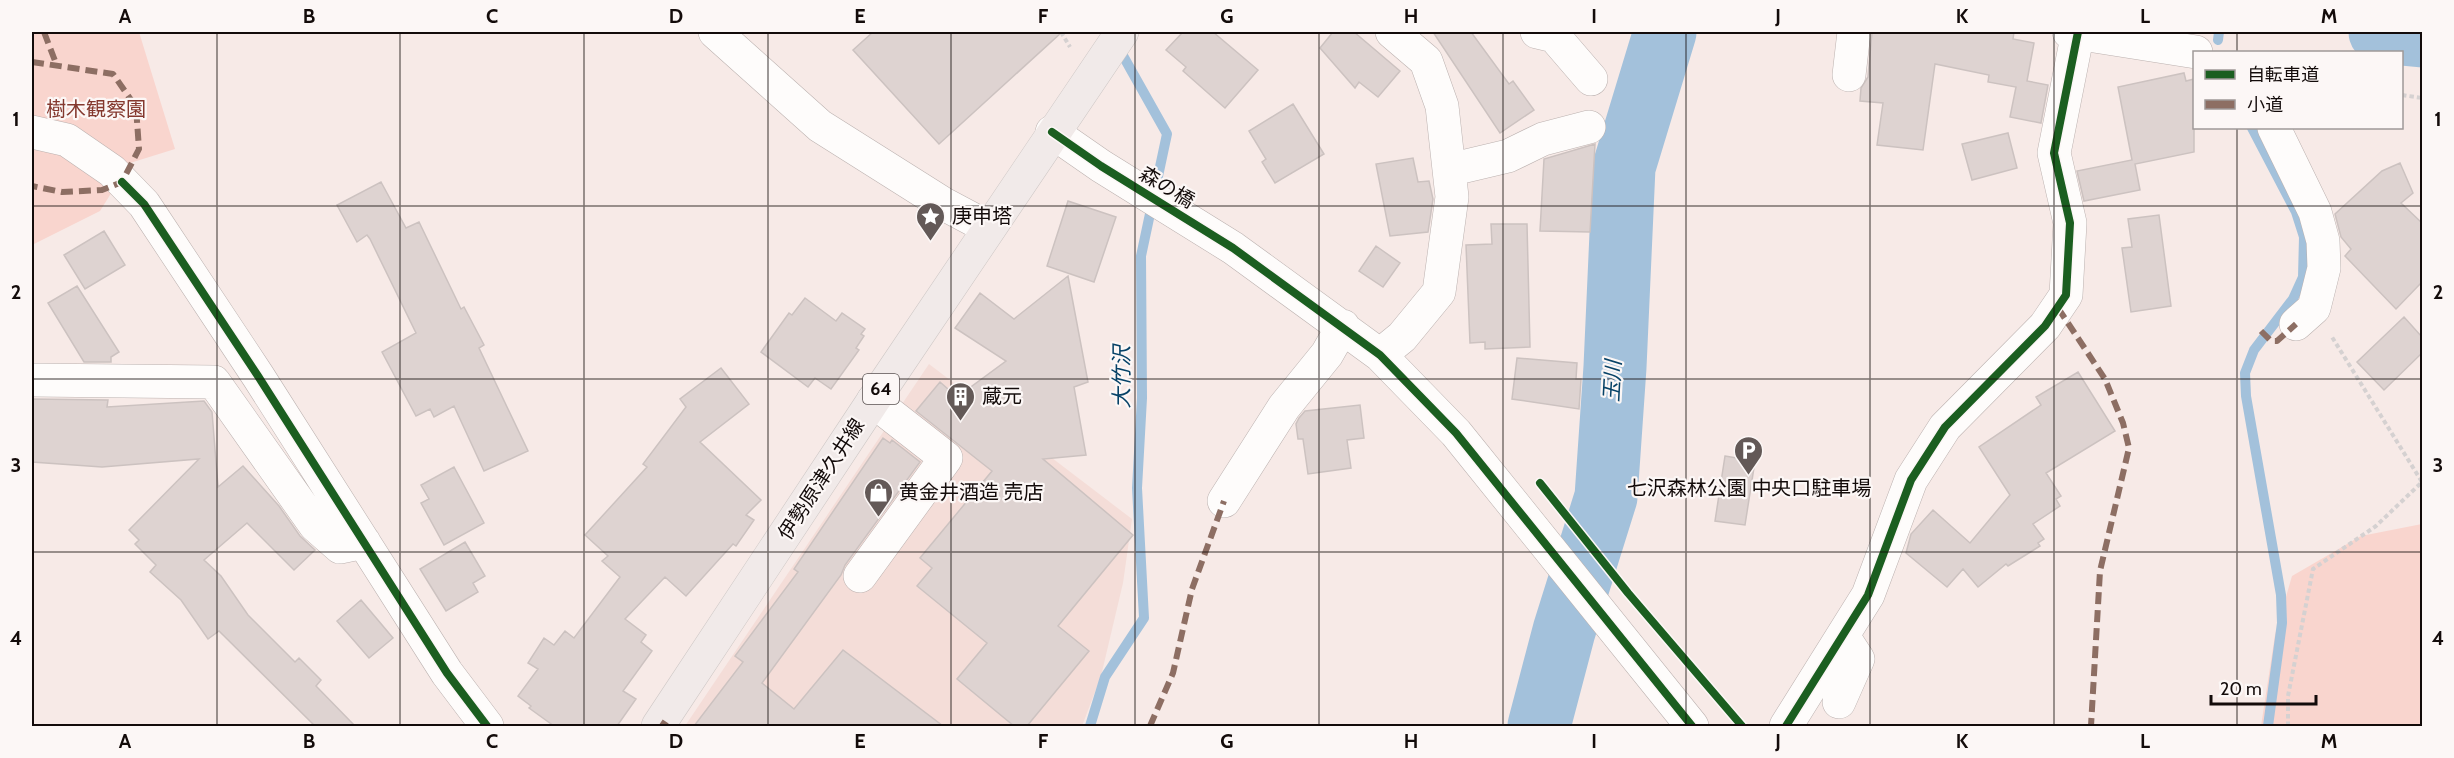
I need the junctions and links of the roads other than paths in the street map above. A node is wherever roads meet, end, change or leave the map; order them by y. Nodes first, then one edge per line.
1 (715, 32) edge
2 (1392, 32) edge
3 (1537, 32) edge
4 (1854, 32) edge
5 (2075, 32) edge
6 (1101, 47) edge
7 (2193, 52) edge
8 (1849, 75) dead end
9 (1591, 79) dead end
10 (1589, 127) dead end
11 (2274, 129) edge
12 (32, 132) edge
13 (1053, 132) junction
14 (1449, 170) junction
15 (989, 228) junction
16 (2305, 316) road end
17 (1343, 326) junction
18 (1380, 355) junction
19 (32, 380) edge
20 (873, 401) junction
21 (1224, 501) dead end
22 (364, 542) junction
23 (861, 576) dead end
24 (1843, 636) junction
25 (1839, 702) dead end
26 (487, 726) edge
27 (658, 726) edge
28 (1692, 726) edge
29 (1786, 726) edge

1 - 15 street
2 - 14 street
3 - 9 street
4 - 8 street
5 - 7 street
5 - 24 street
6 - 13 main road, 伊勢原津久井線 / 64
10 - 14 street
11 - 16 street
12 - 22 street
13 - 15 main road, 伊勢原津久井線 / 64
13 - 17 street, 森の橋
14 - 18 street
15 - 20 main road, 伊勢原津久井線 / 64
17 - 18 street, 森の橋
17 - 21 street
18 - 28 street, 森の橋
19 - 22 street
20 - 23 street
20 - 27 main road, 伊勢原津久井線 / 64
22 - 26 street
24 - 25 street
24 - 29 street

